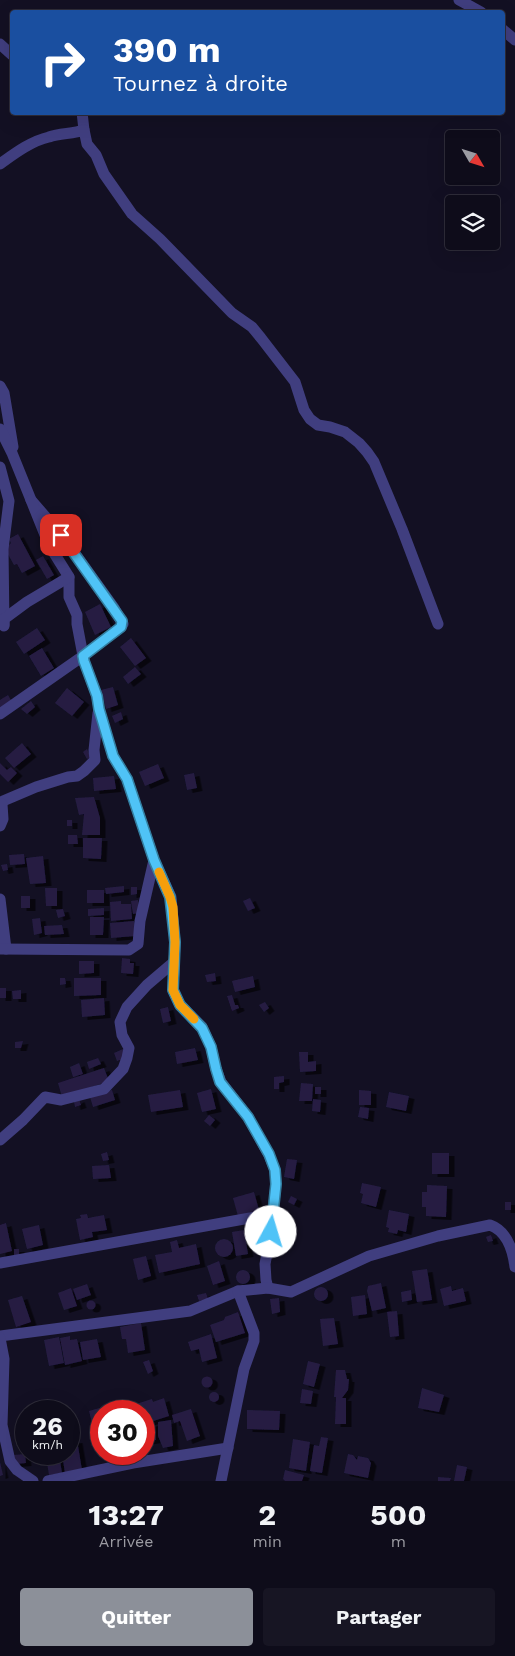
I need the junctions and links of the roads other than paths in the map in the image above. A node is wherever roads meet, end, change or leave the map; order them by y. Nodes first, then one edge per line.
1 (459, 0) edge
2 (477, 10) edge
3 (505, 32) edge
4 (515, 40) edge
5 (0, 44) edge
6 (10, 53) edge
7 (82, 115) edge
8 (84, 130) junction
9 (0, 164) edge
10 (0, 386) edge
11 (0, 429) edge
12 (15, 460) junction
13 (0, 467) edge
14 (30, 500) junction
15 (69, 577) junction
16 (438, 624) dead end
17 (2, 627) edge
18 (83, 656) junction
19 (99, 709) junction
20 (0, 714) edge
21 (1, 804) edge
22 (0, 826) edge
23 (154, 860) junction
24 (0, 899) edge
25 (3, 949) edge
26 (174, 962) junction
27 (0, 1140) edge
28 (272, 1214) junction
29 (0, 1263) edge
30 (515, 1267) edge
31 (268, 1288) junction
32 (238, 1290) junction
33 (0, 1337) edge
34 (228, 1448) junction
35 (33, 1481) edge
36 (48, 1481) edge
37 (220, 1481) edge

1 - 2 street
3 - 4 street
5 - 6 street
7 - 8 street
8 - 9 street
8 - 16 street
10 - 12 street
11 - 12 street
12 - 14 street
13 - 17 street
14 - 15 street
14 - 18 street
15 - 17 street
15 - 18 street
18 - 19 street
18 - 20 street
19 - 21 street
19 - 23 street
21 - 22 street
23 - 25 street
23 - 26 street
24 - 25 street
26 - 27 street
26 - 28 street
28 - 29 street
28 - 31 street
30 - 31 street
31 - 32 street
32 - 33 street
32 - 34 street
33 - 35 street
34 - 36 street
34 - 37 street

